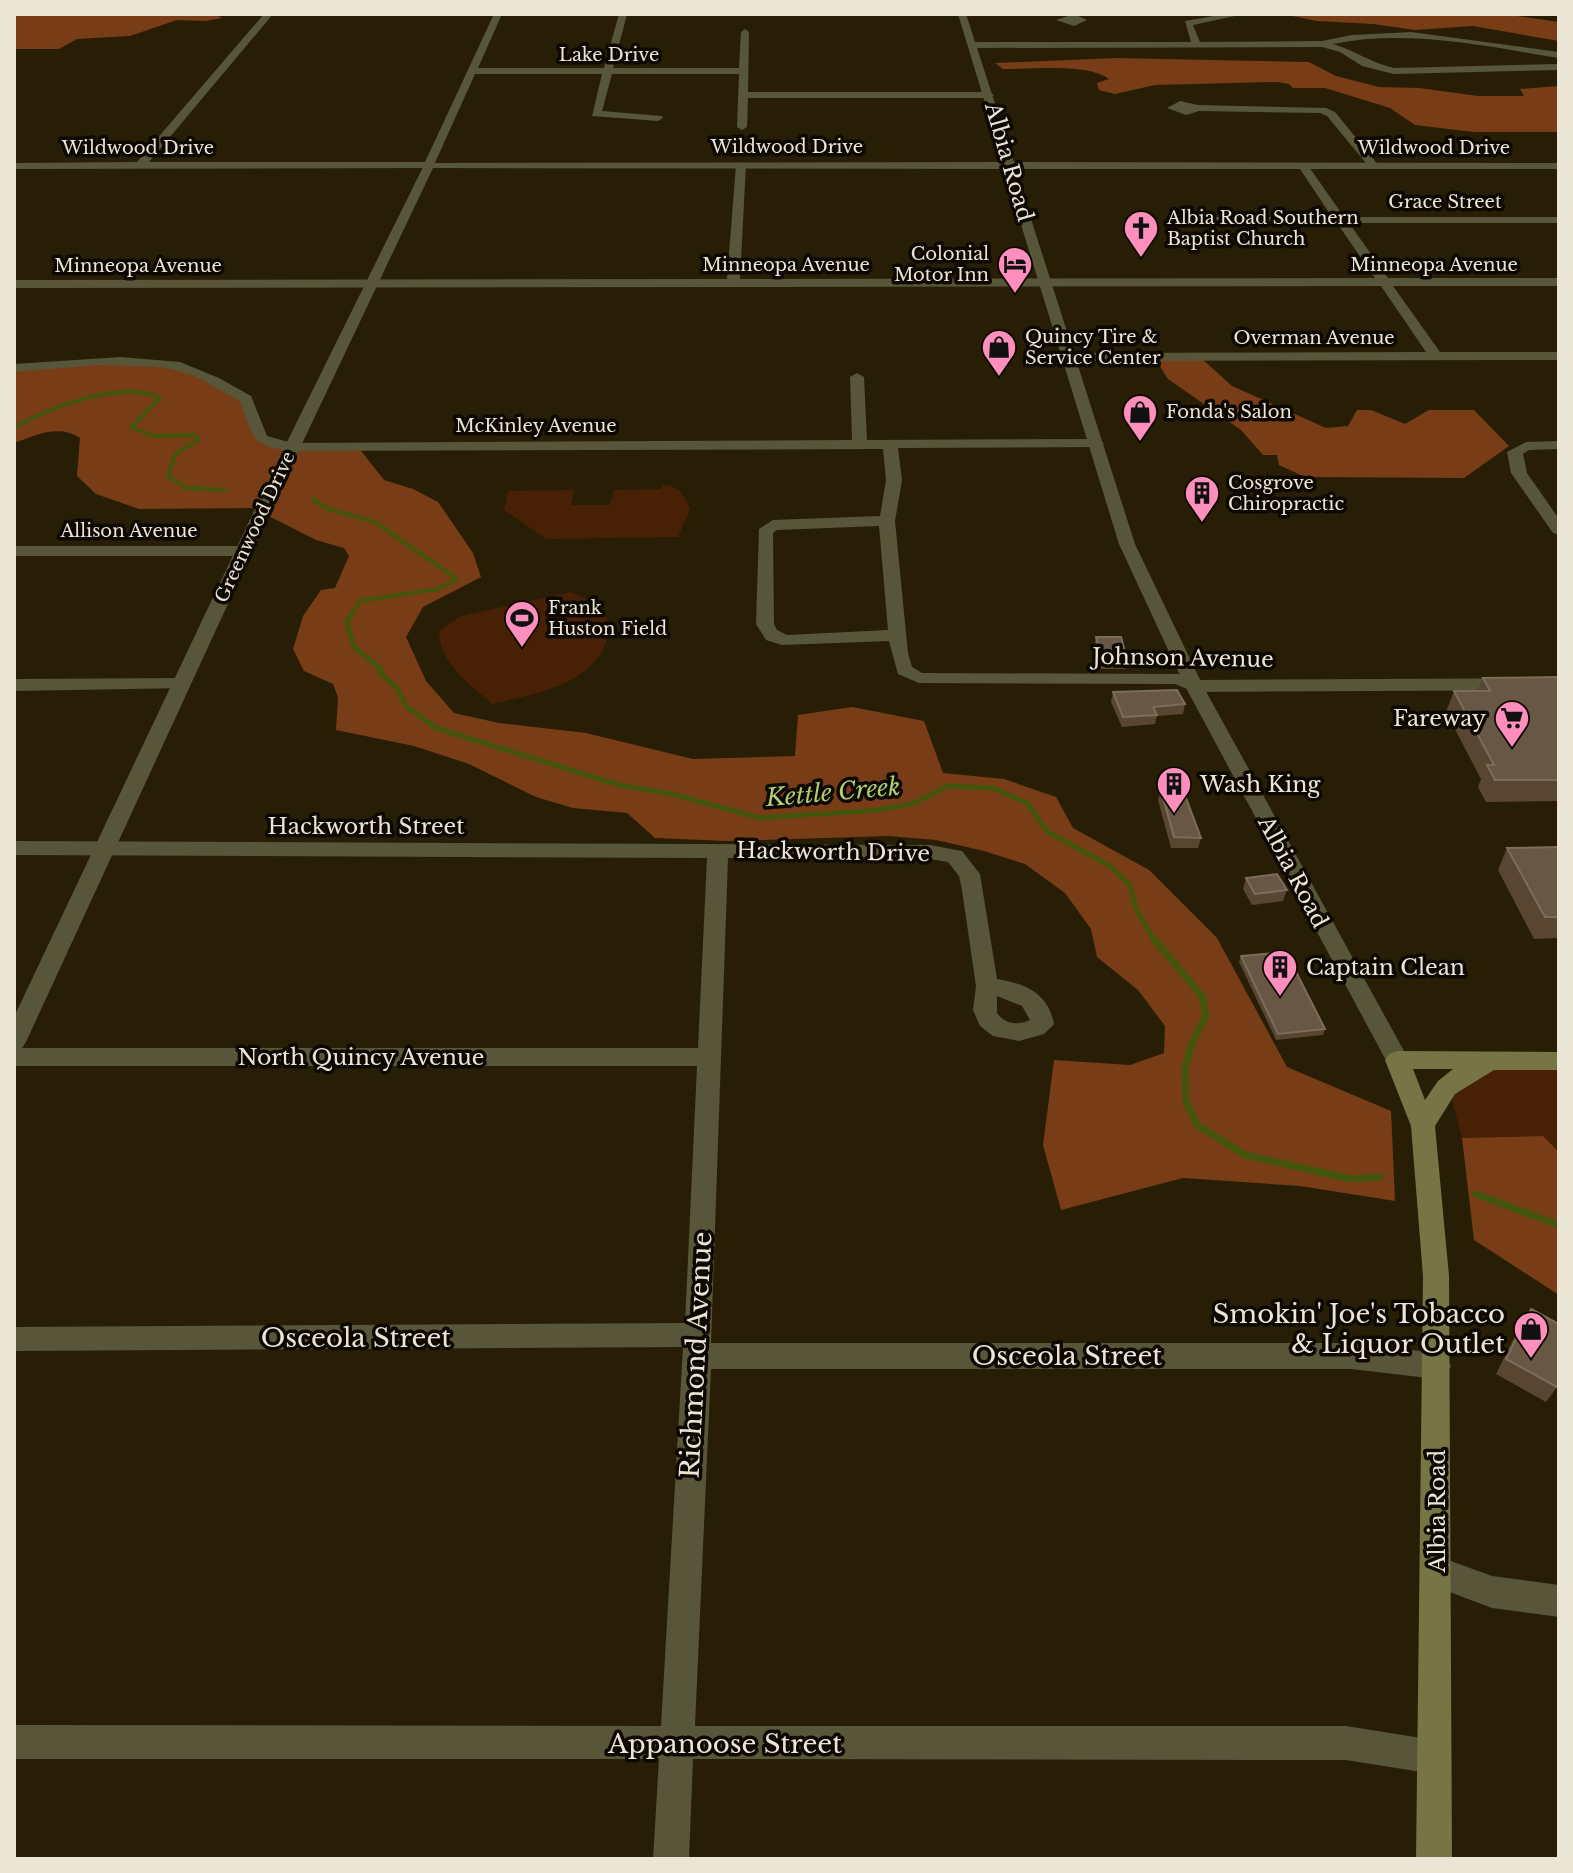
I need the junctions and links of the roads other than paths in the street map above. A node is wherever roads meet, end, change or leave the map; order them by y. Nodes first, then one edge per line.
1 (269, 14) edge
2 (498, 14) edge
3 (623, 14) edge
4 (962, 14) edge
5 (1240, 14) edge
6 (1074, 23) dead end
7 (745, 32) dead end
8 (1085, 44) junction
9 (1322, 44) junction
10 (973, 45) junction
11 (1197, 45) junction
12 (1559, 55) edge
13 (1559, 67) edge
14 (473, 71) junction
15 (607, 71) junction
16 (745, 71) junction
17 (744, 95) junction
18 (989, 95) junction
19 (1198, 108) dead end
20 (658, 118) dead end
21 (742, 127) dead end
22 (429, 165) junction
23 (741, 165) junction
24 (1008, 165) junction
25 (14, 166) edge
26 (140, 166) junction
27 (1303, 166) junction
28 (1374, 166) junction
29 (1559, 166) edge
30 (1188, 220) dead end
31 (1340, 220) junction
32 (1559, 220) edge
33 (1046, 282) junction
34 (1559, 282) edge
35 (373, 283) junction
36 (733, 283) junction
37 (1382, 283) junction
38 (14, 284) edge
39 (1435, 355) junction
40 (1559, 356) edge
41 (1070, 357) junction
42 (14, 368) edge
43 (857, 377) dead end
44 (1097, 443) junction
45 (1559, 445) edge
46 (860, 446) junction
47 (890, 446) junction
48 (292, 447) junction
49 (887, 521) junction
50 (1559, 530) edge
51 (14, 551) edge
52 (244, 551) junction
53 (897, 635) junction
54 (181, 684) junction
55 (1559, 684) edge
56 (14, 685) edge
57 (1194, 686) junction
58 (14, 848) edge
59 (105, 848) junction
60 (718, 850) junction
61 (987, 986) dead end
62 (14, 1042) edge
63 (14, 1057) edge
64 (709, 1057) junction
65 (1397, 1060) junction
66 (1496, 1060) junction
67 (1559, 1061) edge
68 (1423, 1126) junction
69 (14, 1339) edge
70 (698, 1346) junction
71 (1437, 1366) junction
72 (1437, 1572) junction
73 (1559, 1601) edge
74 (14, 1742) edge
75 (676, 1745) junction
76 (1434, 1757) junction
77 (671, 1859) edge
78 (1434, 1859) edge

1 - 26 street
2 - 14 street, Greenwood Drive
3 - 15 street
4 - 10 street, Albia Road
5 - 11 street
6 - 8 street
7 - 16 street
8 - 10 street
8 - 11 street
9 - 11 street
9 - 12 street
9 - 13 street
10 - 18 street, Albia Road
14 - 15 street, Lake Drive
14 - 22 street, Greenwood Drive
15 - 16 street, Lake Drive
15 - 20 street
16 - 17 street
17 - 18 street
17 - 21 street
18 - 24 street, Albia Road
19 - 28 street
22 - 23 street, Wildwood Drive
22 - 26 street, Wildwood Drive
22 - 35 street, Greenwood Drive
23 - 24 street, Wildwood Drive
23 - 36 street
24 - 27 street, Wildwood Drive
24 - 33 street, Albia Road
25 - 26 street, Wildwood Drive
27 - 28 street, Wildwood Drive
27 - 31 street
28 - 29 street, Wildwood Drive
30 - 31 street, Grace Street
31 - 32 street, Grace Street
31 - 37 street
33 - 36 street, Minneopa Avenue
33 - 37 street, Minneopa Avenue
33 - 41 street, Albia Road
34 - 37 street, Minneopa Avenue
35 - 36 street, Minneopa Avenue
35 - 38 street, Minneopa Avenue
35 - 48 street, Greenwood Drive
37 - 39 street
39 - 40 street, Overman Avenue
39 - 41 street, Overman Avenue
41 - 44 street, Albia Road
42 - 48 street, McKinley Avenue
43 - 46 street
44 - 47 street, McKinley Avenue
44 - 57 street, Albia Road
45 - 50 street
46 - 47 street, McKinley Avenue
46 - 48 street, McKinley Avenue
47 - 49 street
48 - 52 street, Greenwood Drive
49 - 53 street
49 - 53 street
51 - 52 street, Allison Avenue
52 - 54 street, Greenwood Drive
53 - 57 street, Johnson Avenue
54 - 56 street
54 - 59 street, Greenwood Drive
55 - 57 street, Johnson Avenue
57 - 65 street, Albia Road
58 - 59 street, Hackworth Street
59 - 60 street, Hackworth Street
59 - 62 street, Greenwood Drive
60 - 61 street, Hackworth Drive
60 - 64 street, Richmond Avenue
63 - 64 street, North Quincy Avenue
64 - 70 street, Richmond Avenue
65 - 66 main road
65 - 68 main road, Albia Road
66 - 67 main road
66 - 68 main road
68 - 71 main road, Albia Road
69 - 70 street, Osceola Street
70 - 71 street, Osceola Street
70 - 75 street, Richmond Avenue
71 - 72 main road, Albia Road
72 - 73 street
72 - 76 main road, Albia Road
74 - 75 street, Appanoose Street
75 - 76 street, Appanoose Street
75 - 77 street, Richmond Avenue
76 - 78 main road, Albia Road

